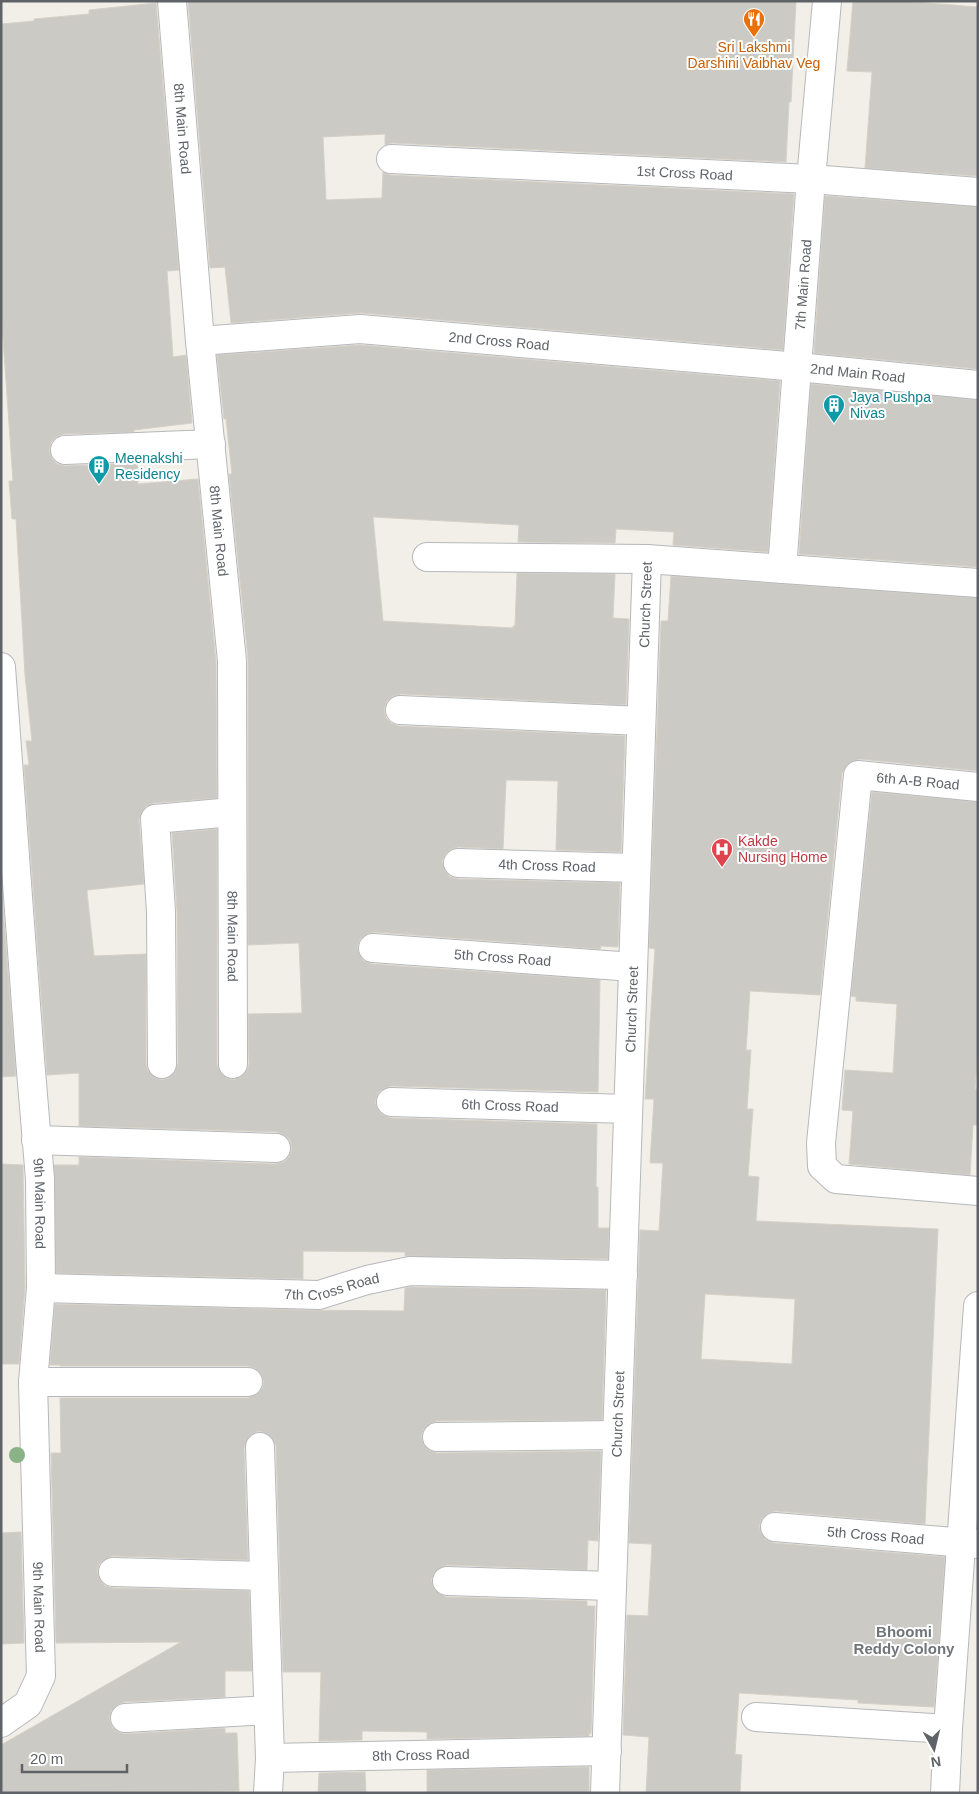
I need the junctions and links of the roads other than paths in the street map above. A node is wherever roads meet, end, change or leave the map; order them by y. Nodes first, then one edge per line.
1 (172, 1) edge
2 (827, 1) edge
3 (392, 159) dead end
4 (811, 179) junction
5 (978, 192) edge
6 (200, 341) junction
7 (798, 367) junction
8 (978, 385) edge
9 (211, 444) junction
10 (65, 450) dead end
11 (427, 557) dead end
12 (647, 559) junction
13 (782, 569) junction
14 (978, 584) edge
15 (1, 667) edge
16 (400, 710) dead end
17 (641, 721) junction
18 (978, 787) edge
19 (232, 812) junction
20 (458, 863) dead end
21 (636, 868) junction
22 (373, 948) dead end
23 (633, 967) junction
24 (162, 1064) dead end
25 (233, 1064) dead end
26 (392, 1102) dead end
27 (628, 1109) junction
28 (36, 1140) junction
29 (276, 1148) dead end
30 (978, 1191) edge
31 (623, 1275) junction
32 (41, 1288) junction
33 (978, 1306) edge
34 (33, 1382) junction
35 (248, 1382) dead end
36 (617, 1435) junction
37 (437, 1436) dead end
38 (260, 1447) dead end
39 (775, 1527) dead end
40 (969, 1543) edge
41 (113, 1572) dead end
42 (264, 1576) junction
43 (447, 1581) dead end
44 (612, 1586) junction
45 (268, 1710) junction
46 (756, 1717) dead end
47 (124, 1718) dead end
48 (1, 1723) edge
49 (948, 1729) junction
50 (606, 1751) junction
51 (270, 1758) junction
52 (268, 1793) edge
53 (605, 1793) edge
54 (945, 1793) edge

1 - 6 street, 8th Main Road
2 - 4 street, 7th Main Road
3 - 4 street, 1st Cross Road
4 - 5 street, 1st Cross Road
4 - 7 street, 7th Main Road
6 - 7 street, 2nd Cross Road
6 - 9 street, 8th Main Road
7 - 8 street, 2nd Main Road
7 - 13 street, 7th Main Road
9 - 10 street
9 - 19 street, 8th Main Road
11 - 12 street
12 - 13 street, Church Street
12 - 17 street, Church Street
13 - 14 street, Church Street
15 - 28 street, 9th Main Road
16 - 17 street
17 - 21 street, Church Street
18 - 30 street, 6th A-B Road
19 - 24 street
19 - 25 street, 8th Main Road
20 - 21 street, 4th Cross Road
21 - 23 street, Church Street
22 - 23 street, 5th Cross Road
23 - 27 street, Church Street
26 - 27 street, 6th Cross Road
27 - 31 street, Church Street
28 - 29 street
28 - 32 street, 9th Main Road
31 - 32 street, 7th Cross Road
31 - 36 street, Church Street
32 - 34 street, 9th Main Road
33 - 40 street
34 - 35 street
34 - 48 street, 9th Main Road
36 - 37 street
36 - 44 street, Church Street
38 - 42 street
39 - 40 street, 5th Cross Road
40 - 49 street
41 - 42 street
42 - 45 street
43 - 44 street
44 - 50 street, Church Street
45 - 47 street
45 - 51 street
46 - 49 street
49 - 54 street
50 - 51 street, 8th Cross Road
50 - 53 street, Church Street
51 - 52 street

